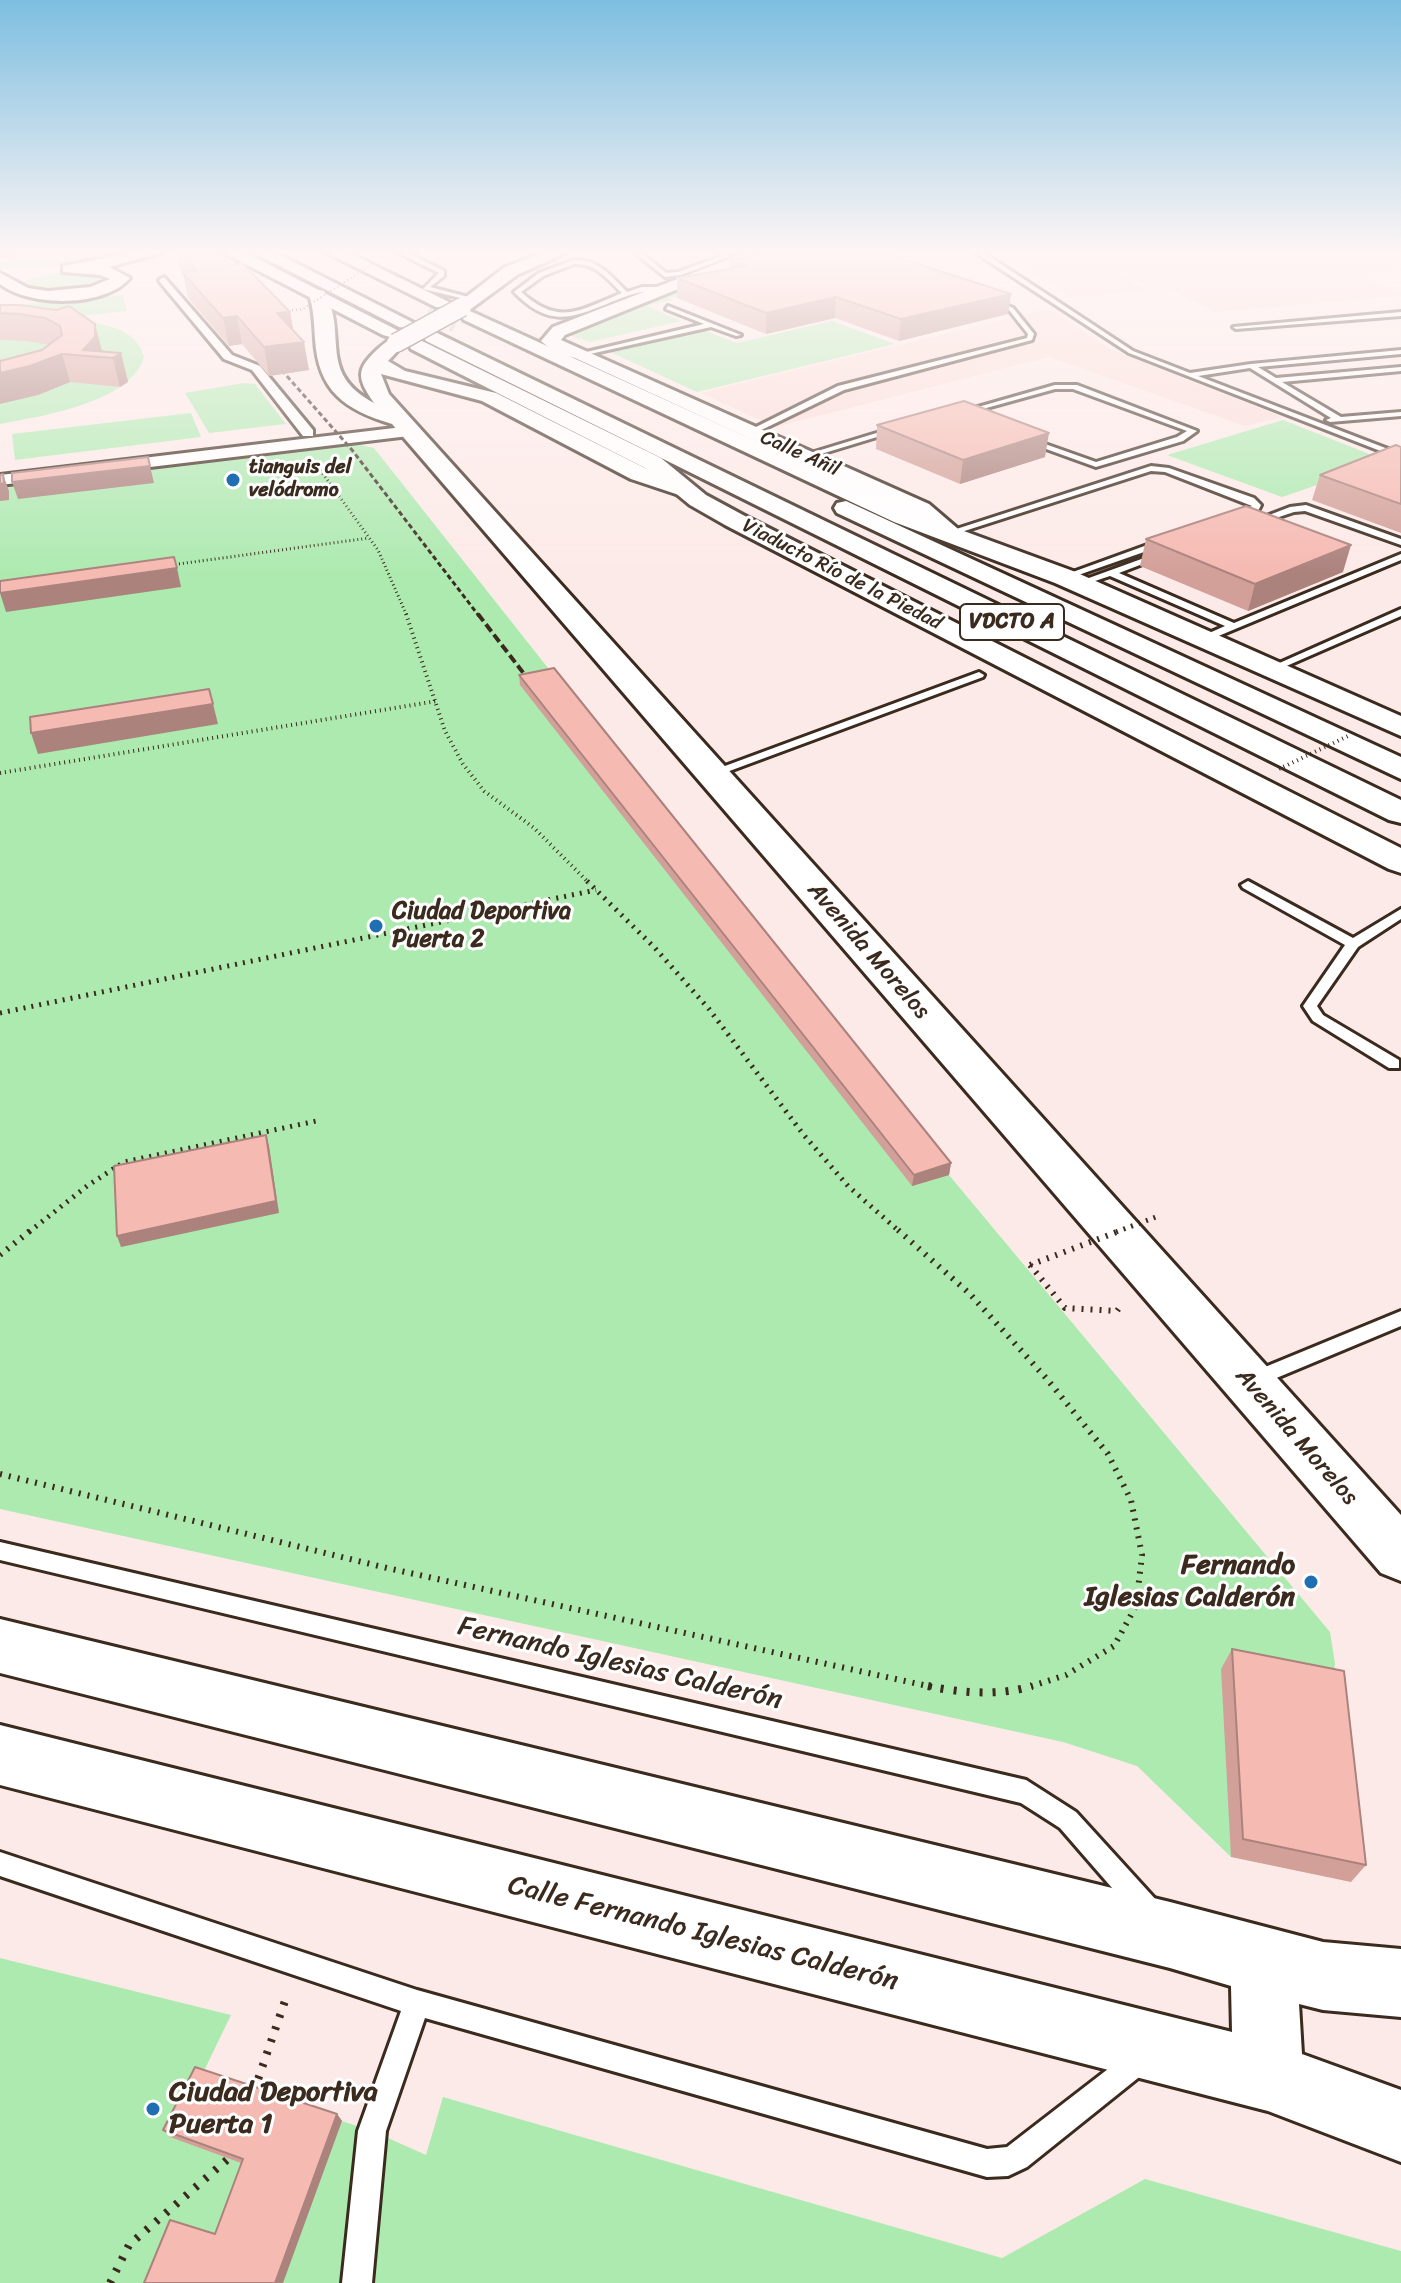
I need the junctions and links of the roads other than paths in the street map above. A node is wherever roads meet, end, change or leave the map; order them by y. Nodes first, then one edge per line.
1 (376, 359) joint
2 (234, 360) edge
3 (324, 360) edge
4 (492, 360) edge
5 (507, 360) edge
6 (516, 360) edge
7 (524, 360) edge
8 (593, 360) edge
9 (951, 360) edge
10 (1149, 360) edge
11 (1320, 360) edge
12 (1251, 366) junction
13 (1401, 369) edge
14 (1186, 375) junction
15 (1275, 380) junction
16 (1401, 414) edge
17 (972, 419) edge
18 (1339, 419) junction
19 (1313, 423) junction
20 (407, 426) junction
21 (900, 429) edge
22 (750, 432) junction
23 (308, 433) junction
24 (1016, 436) edge
25 (805, 456) junction
26 (1401, 457) edge
27 (0, 471) edge
28 (25, 472) junction
29 (0, 480) edge
30 (682, 489) junction
31 (1225, 520) edge
32 (1237, 528) edge
33 (949, 533) junction
34 (1165, 542) edge
35 (1401, 542) edge
36 (1167, 553) edge
37 (1401, 557) edge
38 (1110, 572) junction
39 (1072, 580) junction
40 (1401, 612) edge
41 (1233, 626) junction
42 (1204, 639) junction
43 (1180, 664) junction
44 (1271, 669) junction
45 (979, 675) dead end
46 (1193, 711) junction
47 (1401, 727) edge
48 (1401, 769) edge
49 (712, 773) junction
50 (1401, 813) edge
51 (1401, 862) edge
52 (1248, 885) dead end
53 (1401, 913) edge
54 (1353, 944) junction
55 (1394, 1064) dead end
56 (1401, 1318) edge
57 (1248, 1382) junction
58 (0, 1551) edge
59 (1401, 1555) edge
60 (0, 1646) edge
61 (0, 1755) edge
62 (0, 1864) edge
63 (1170, 1935) junction
64 (1264, 1962) junction
65 (1401, 1983) edge
66 (417, 2003) junction
67 (1153, 2049) junction
68 (1268, 2076) junction
69 (1401, 2126) edge
70 (357, 2283) edge

1 - 20 main road, Avenida Morelos
1 - 30 main road
2 - 23 street
3 - 20 main road
4 - 30 main road, Viaducto Río de la Piedad
5 - 46 main road, Viaducto Río de la Piedad / VDCTO A
6 - 43 main road, Viaducto Río de la Piedad / VDCTO A
7 - 33 main road, Viaducto Río de la Piedad
8 - 22 street, Calle Añil
9 - 22 lane
10 - 14 lane
11 - 12 lane
12 - 14 lane
12 - 15 lane
13 - 15 lane
14 - 19 lane
15 - 18 lane
16 - 18 lane
17 - 24 lane
18 - 19 lane
19 - 26 lane
20 - 23 street
20 - 28 street
20 - 49 main road, Avenida Morelos
21 - 25 lane
22 - 25 street, Calle Añil
23 - 28 street
25 - 33 street, Calle Añil
27 - 28 street
28 - 29 street
30 - 46 main road
30 - 51 main road, Viaducto Río de la Piedad
31 - 33 lane
32 - 35 lane
33 - 39 main road, Viaducto Río de la Piedad
33 - 43 main road
34 - 39 lane
36 - 38 lane
37 - 41 lane
38 - 39 lane
38 - 41 lane
39 - 42 main road, Viaducto Río de la Piedad
40 - 44 lane
41 - 42 lane
42 - 44 main road, Viaducto Río de la Piedad
43 - 48 main road, Viaducto Río de la Piedad / VDCTO A
44 - 47 main road, Viaducto Río de la Piedad
45 - 49 lane
46 - 50 main road, Viaducto Río de la Piedad / VDCTO A
49 - 57 main road, Avenida Morelos
52 - 54 lane
53 - 54 lane
54 - 55 lane
56 - 57 lane
57 - 59 main road, Avenida Morelos
58 - 63 lane, Fernando Iglesias Calderón
60 - 63 street
61 - 67 street, Calle Fernando Iglesias Calderón
62 - 66 lane
63 - 64 street
64 - 65 street
64 - 68 street
66 - 67 lane
66 - 70 lane
67 - 68 street, Calle Fernando Iglesias Calderón
68 - 69 street, Calle Fernando Iglesias Calderón

